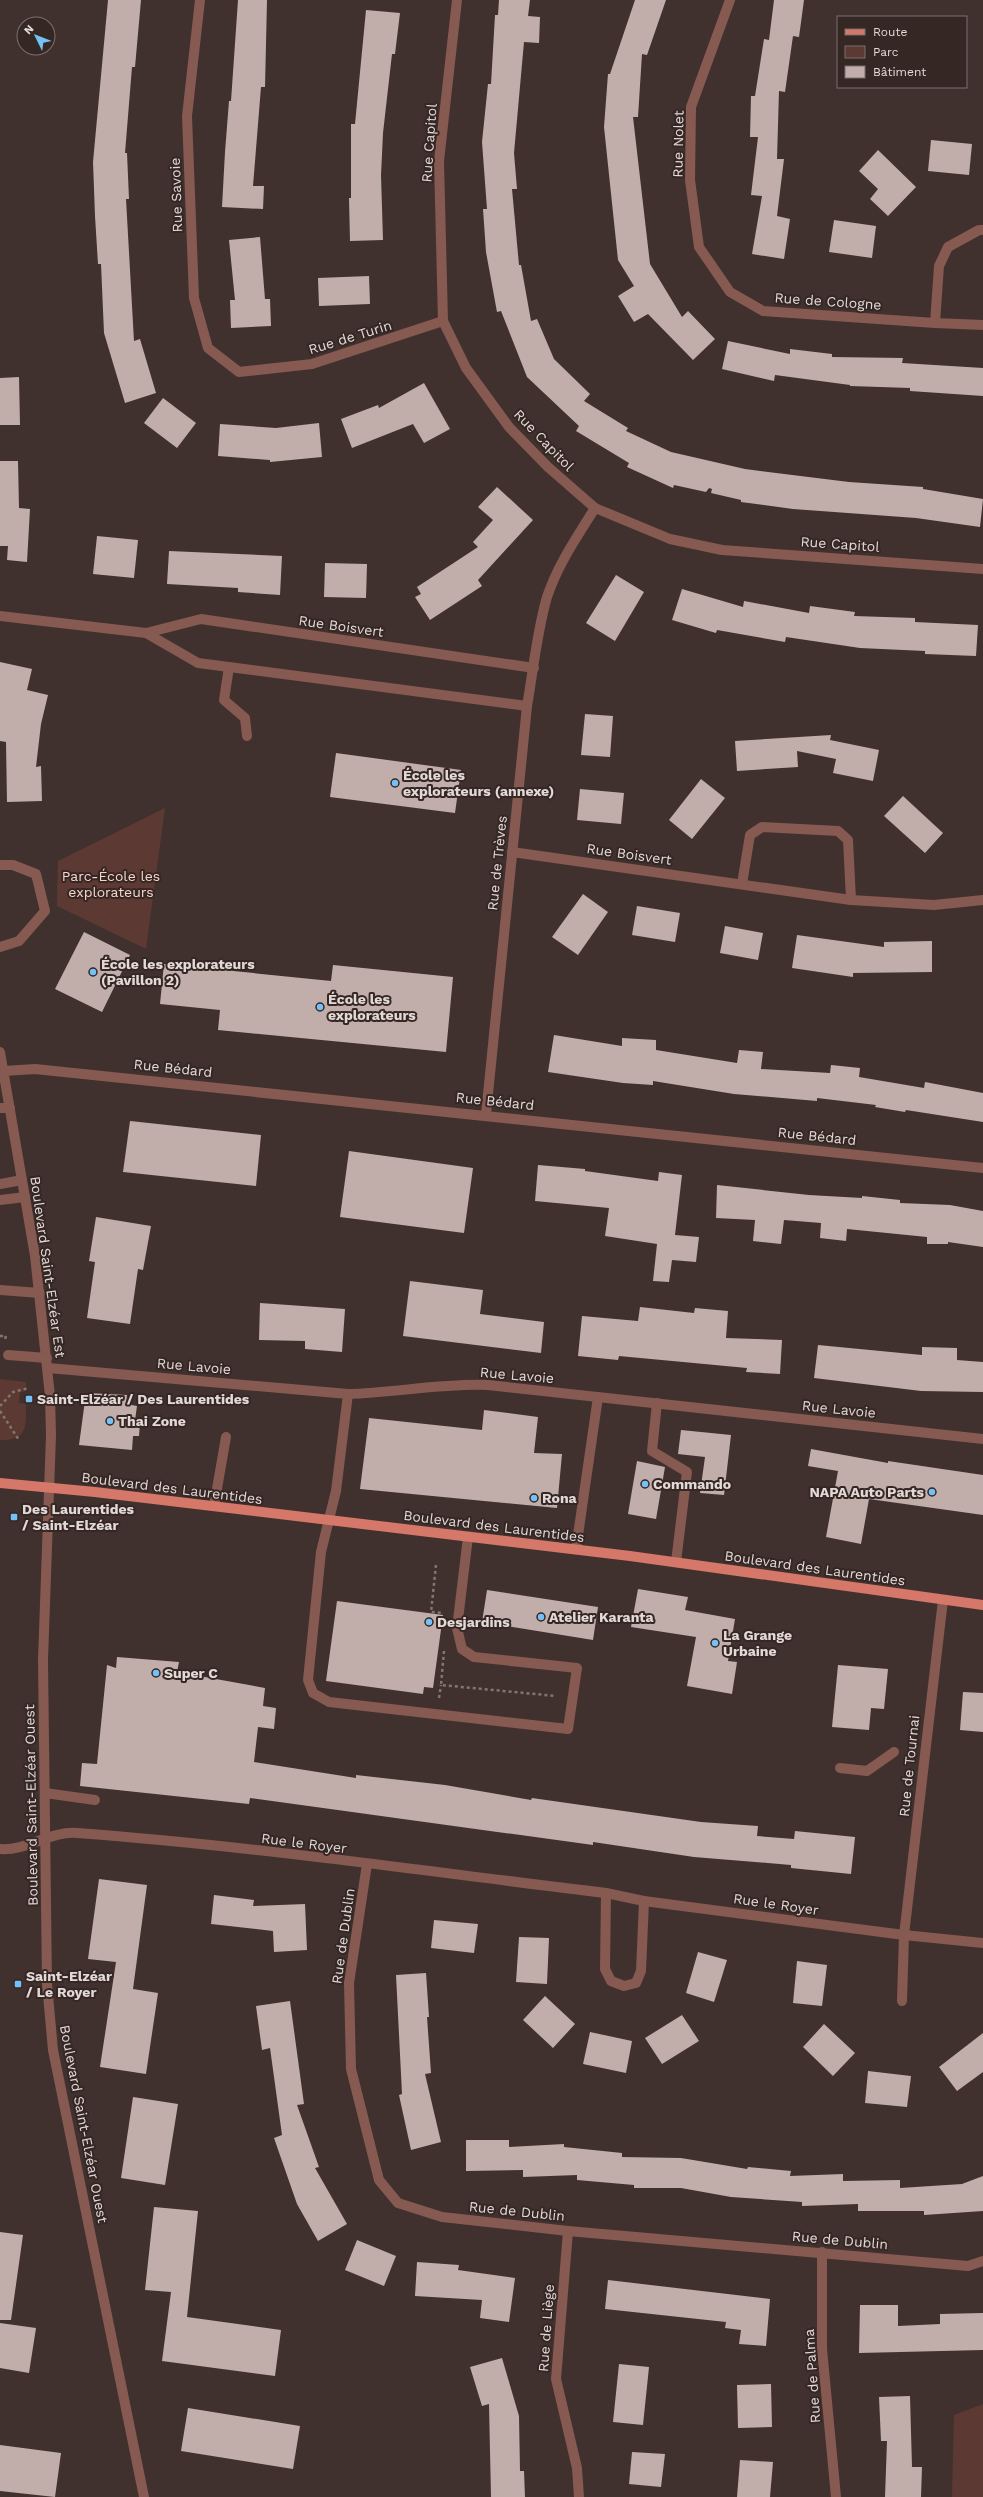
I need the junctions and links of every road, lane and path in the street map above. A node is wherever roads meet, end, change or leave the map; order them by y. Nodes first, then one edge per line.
1 (200, 0) edge
2 (457, 0) edge
3 (730, 0) edge
4 (983, 230) edge
5 (699, 247) joint
6 (443, 321) junction
7 (935, 323) junction
8 (983, 325) edge
9 (239, 372) joint
10 (595, 508) junction
11 (983, 569) edge
12 (0, 616) edge
13 (146, 633) junction
14 (229, 667) junction
15 (534, 668) junction
16 (527, 706) junction
17 (247, 736) dead end
18 (512, 852) junction
19 (0, 865) edge
20 (742, 884) junction
21 (851, 900) junction
22 (983, 900) edge
23 (0, 947) edge
24 (0, 1052) edge
25 (4, 1071) junction
26 (5, 1108) edge
27 (486, 1114) junction
28 (983, 1168) edge
29 (22, 1180) junction
30 (0, 1184) edge
31 (25, 1197) junction
32 (0, 1198) edge
33 (0, 1290) edge
34 (40, 1293) junction
35 (8, 1355) dead end
36 (47, 1358) junction
37 (48, 1368) junction
38 (29, 1388) dead end
39 (348, 1394) junction
40 (598, 1397) junction
41 (657, 1403) junction
42 (0, 1406) edge
43 (0, 1411) edge
44 (226, 1437) dead end
45 (983, 1439) edge
46 (19, 1440) dead end
47 (0, 1483) edge
48 (48, 1487) junction
49 (214, 1506) junction
50 (329, 1521) junction
51 (468, 1537) junction
52 (576, 1550) junction
53 (676, 1562) junction
54 (436, 1565) dead end
55 (943, 1600) junction
56 (983, 1605) edge
57 (448, 1613) dead end
58 (440, 1685) dead end
59 (438, 1702) dead end
60 (894, 1752) dead end
61 (840, 1768) dead end
62 (45, 1793) junction
63 (95, 1800) dead end
64 (46, 1839) junction
65 (0, 1849) edge
66 (367, 1864) junction
67 (606, 1893) junction
68 (644, 1901) junction
69 (904, 1935) junction
70 (983, 1943) edge
71 (902, 2001) dead end
72 (568, 2231) junction
73 (822, 2252) junction
74 (983, 2261) edge
75 (144, 2497) edge
76 (578, 2497) edge
77 (836, 2497) edge

1 - 9 street, Rue Savoie
2 - 6 street, Rue Capitol
3 - 5 street, Rue Nolet
4 - 7 street
5 - 7 street, Rue de Cologne
6 - 9 street, Rue de Turin
6 - 10 street, Rue Capitol
7 - 8 street, Rue de Cologne
10 - 11 street, Rue Capitol
10 - 15 street, Rue de Trèves
12 - 13 street, Rue Boisvert
13 - 14 street, Rue Boisvert
13 - 15 street, Rue Boisvert
14 - 16 street, Rue Boisvert
14 - 17 street
15 - 16 street, Rue de Trèves
16 - 18 street, Rue de Trèves
18 - 20 street, Rue Boisvert
18 - 27 street, Rue de Trèves
19 - 23 street
20 - 21 street, Rue Boisvert
20 - 21 street
21 - 22 street, Rue Boisvert
24 - 25 street, Boulevard Saint-Elzéar Est
25 - 26 street, Boulevard Saint-Elzéar Est
25 - 27 street, Rue Bédard
26 - 29 street, Boulevard Saint-Elzéar Est
27 - 28 street, Rue Bédard
29 - 30 street
29 - 31 street, Boulevard Saint-Elzéar Est
31 - 32 street
31 - 34 street, Boulevard Saint-Elzéar Est
33 - 34 street
34 - 36 street, Boulevard Saint-Elzéar Est
35 - 36 street
36 - 37 street, Boulevard Saint-Elzéar Est
37 - 39 street, Rue Lavoie
37 - 48 street, Boulevard Saint-Elzéar Est
38 - 42 path
39 - 40 street, Rue Lavoie
39 - 50 street
40 - 41 street, Rue Lavoie
40 - 52 street
41 - 45 street, Rue Lavoie
41 - 53 street
43 - 46 path
44 - 49 street
47 - 48 main road, Boulevard des Laurentides
48 - 49 main road, Boulevard des Laurentides
48 - 62 street, Boulevard Saint-Elzéar Ouest
49 - 50 main road, Boulevard des Laurentides
50 - 51 main road, Boulevard des Laurentides
50 - 51 street
51 - 52 main road, Boulevard des Laurentides
52 - 53 main road, Boulevard des Laurentides
53 - 55 main road, Boulevard des Laurentides
54 - 57 path
55 - 56 main road, Boulevard des Laurentides
55 - 69 street, Rue de Tournai
58 - 59 path
60 - 61 street
62 - 63 street
62 - 64 street, Boulevard Saint-Elzéar Ouest
64 - 65 street, Rue le Royer
64 - 66 street, Rue le Royer
64 - 75 street, Boulevard Saint-Elzéar Ouest
66 - 67 street, Rue le Royer
66 - 72 street, Rue de Dublin
67 - 68 street, Rue le Royer
67 - 68 street
68 - 69 street, Rue le Royer
69 - 70 street, Rue le Royer
69 - 71 street
72 - 73 street, Rue de Dublin
72 - 76 street, Rue de Liège
73 - 74 street, Rue de Dublin
73 - 77 street, Rue de Palma

